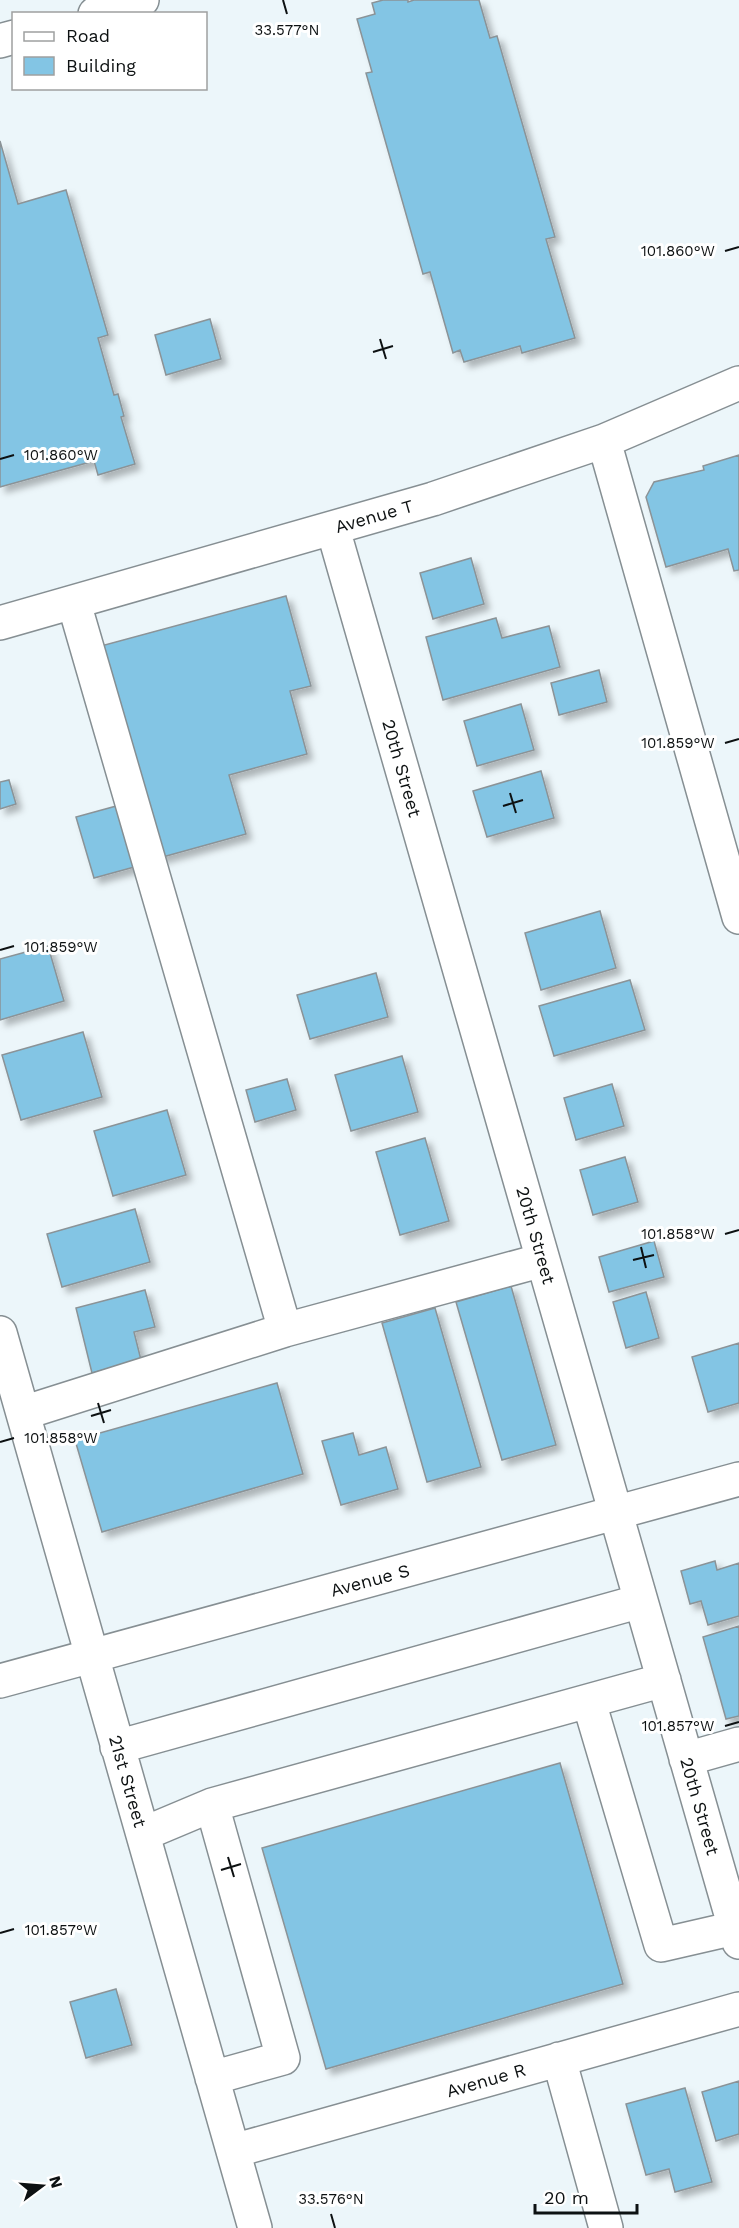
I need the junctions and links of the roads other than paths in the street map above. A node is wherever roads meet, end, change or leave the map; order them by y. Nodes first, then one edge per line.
1 (142, 0) edge
2 (102, 12) edge
3 (739, 383) edge
4 (604, 441) junction
5 (333, 529) junction
6 (74, 603) junction
7 (0, 623) edge
8 (739, 917) edge
9 (543, 1260) junction
10 (285, 1330) junction
11 (0, 1333) edge
12 (23, 1413) junction
13 (739, 1479) edge
14 (616, 1513) junction
15 (641, 1601) junction
16 (92, 1656) junction
17 (664, 1680) junction
18 (0, 1681) edge
19 (589, 1702) junction
20 (739, 1744) edge
21 (117, 1747) junction
22 (686, 1759) junction
23 (212, 1805) junction
24 (143, 1834) junction
25 (737, 1935) edge
26 (739, 2008) edge
27 (559, 2059) junction
28 (212, 2078) junction
29 (233, 2151) junction
30 (255, 2228) edge
31 (606, 2228) edge

1 - 2 street
3 - 4 street, Avenue T
4 - 5 street, Avenue T
4 - 8 street
5 - 6 street, Avenue T
5 - 9 street, 20th Street
6 - 7 street, Avenue T
6 - 10 street
9 - 10 street
9 - 14 street, 20th Street
10 - 12 street
11 - 12 street, 21st Street
12 - 16 street, 21st Street
13 - 14 street, Avenue S
14 - 15 street, 20th Street
14 - 16 street, Avenue S
15 - 17 street, 20th Street
15 - 21 street
16 - 18 street, Avenue S
16 - 21 street, 21st Street
17 - 19 street
17 - 22 street, 20th Street
19 - 23 street
19 - 25 street
20 - 22 street
21 - 24 street, 21st Street
22 - 25 street, 20th Street
23 - 24 street
23 - 28 street
24 - 28 street, 21st Street
26 - 27 street, Avenue R
27 - 29 street, Avenue R
27 - 31 street
28 - 29 street, 21st Street
29 - 30 street, 21st Street

